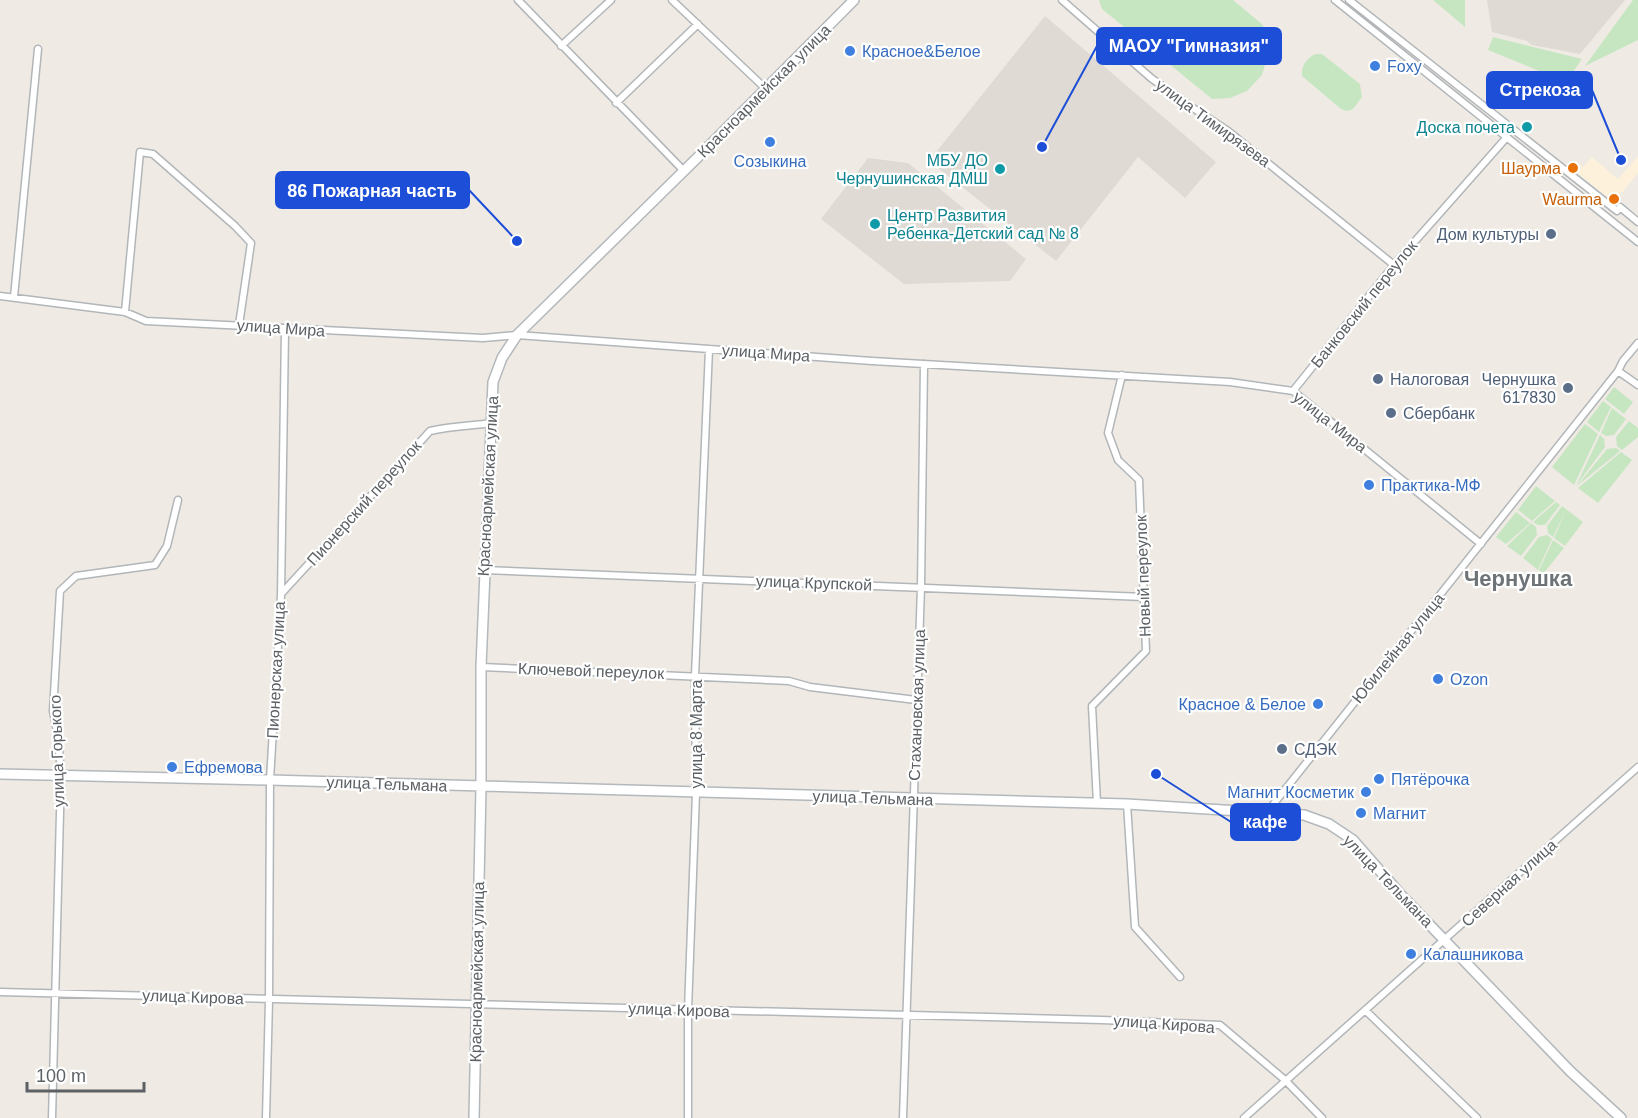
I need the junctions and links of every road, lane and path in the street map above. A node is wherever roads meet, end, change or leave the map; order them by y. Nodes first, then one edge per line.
1 (518, 0) edge
2 (611, 0) edge
3 (672, 0) edge
4 (854, 0) edge
5 (1062, 0) edge
6 (1335, 0) edge
7 (1349, 0) edge
8 (698, 24) junction
9 (561, 46) junction
10 (38, 49) dead end
11 (766, 89) junction
12 (616, 103) junction
13 (1507, 137) junction
14 (684, 171) junction
15 (1638, 222) edge
16 (1638, 242) edge
17 (1394, 265) junction
18 (0, 296) edge
19 (14, 297) junction
20 (125, 312) junction
21 (239, 325) junction
22 (285, 330) junction
23 (518, 335) junction
24 (1638, 343) edge
25 (709, 349) junction
26 (924, 364) junction
27 (1618, 371) junction
28 (1122, 375) junction
29 (1638, 385) edge
30 (1293, 391) junction
31 (492, 423) junction
32 (178, 500) dead end
33 (1481, 544) junction
34 (484, 570) junction
35 (699, 579) junction
36 (921, 587) junction
37 (280, 595) junction
38 (1144, 597) junction
39 (481, 667) junction
40 (695, 676) junction
41 (916, 700) junction
42 (1638, 767) edge
43 (0, 774) edge
44 (61, 775) junction
45 (270, 780) junction
46 (481, 787) junction
47 (696, 793) junction
48 (915, 799) junction
49 (1097, 803) junction
50 (1127, 804) junction
51 (1268, 811) junction
52 (1445, 940) junction
53 (1180, 977) dead end
54 (0, 992) edge
55 (55, 993) junction
56 (269, 1000) junction
57 (477, 1004) junction
58 (688, 1010) junction
59 (1365, 1010) junction
60 (907, 1015) junction
61 (1285, 1080) junction
62 (52, 1118) edge
63 (266, 1118) edge
64 (474, 1118) edge
65 (688, 1118) edge
66 (903, 1118) edge
67 (1244, 1118) edge
68 (1322, 1118) edge
69 (1477, 1118) edge
70 (1621, 1118) edge

1 - 9 street
2 - 9 street
3 - 8 street
4 - 11 street, Красноармейская улица
5 - 17 street, улица Тимирязева
6 - 13 street
7 - 15 street
8 - 11 street
8 - 12 street
9 - 12 street
10 - 19 street
11 - 14 street, Красноармейская улица
12 - 14 street
13 - 16 street
13 - 17 street, Банковский переулок
14 - 23 street, Красноармейская улица
17 - 30 street, Банковский переулок
18 - 19 street, улица Мира
19 - 20 street, улица Мира
20 - 21 street, улица Мира
20 - 21 street
21 - 22 street, улица Мира
22 - 23 street, улица Мира
22 - 37 street, Пионерская улица
23 - 25 street, улица Мира
23 - 31 street, Красноармейская улица
24 - 27 street, Юбилейная улица
25 - 26 street, улица Мира
25 - 35 street, улица 8 Марта
26 - 28 street, улица Мира
26 - 36 street, Стахановская улица
27 - 29 street
27 - 33 street, Юбилейная улица
28 - 30 street, улица Мира
28 - 38 street, Новый переулок
30 - 33 street, улица Мира
31 - 34 street, Красноармейская улица
31 - 37 street, Пионерский переулок
32 - 44 street, улица Горького
33 - 51 street, Юбилейная улица
34 - 35 street, улица Крупской
34 - 39 street, Красноармейская улица
35 - 36 street, улица Крупской
35 - 40 street, улица 8 Марта
36 - 38 street, улица Крупской
36 - 41 street, Стахановская улица
37 - 45 street, Пионерская улица
38 - 49 street, Новый переулок
39 - 40 street, Ключевой переулок
39 - 46 street, Красноармейская улица
40 - 41 street, Ключевой переулок
40 - 47 street, улица 8 Марта
41 - 48 street, Стахановская улица
42 - 52 street, Северная улица
43 - 44 street, улица Тельмана
44 - 45 street, улица Тельмана
44 - 55 street, улица Горького
45 - 46 street, улица Тельмана
45 - 56 street, Пионерская улица
46 - 47 street, улица Тельмана
46 - 57 street, Красноармейская улица
47 - 48 street, улица Тельмана
47 - 58 street, улица 8 Марта
48 - 49 street, улица Тельмана
48 - 60 street, Стахановская улица
49 - 50 street, улица Тельмана
50 - 51 street, улица Тельмана
50 - 53 street
51 - 52 street, улица Тельмана
52 - 59 street, Северная улица
52 - 70 street, улица Тельмана
54 - 55 street, улица Кирова
55 - 56 street, улица Кирова
55 - 62 street, улица Горького
56 - 57 street, улица Кирова
56 - 63 street, Пионерская улица
57 - 58 street, улица Кирова
57 - 64 street, Красноармейская улица
58 - 60 street, улица Кирова
58 - 65 street, улица 8 Марта
59 - 61 street, Северная улица
59 - 69 street
60 - 61 street, улица Кирова
60 - 66 street, Стахановская улица
61 - 67 street, Северная улица
61 - 68 street, улица Кирова

